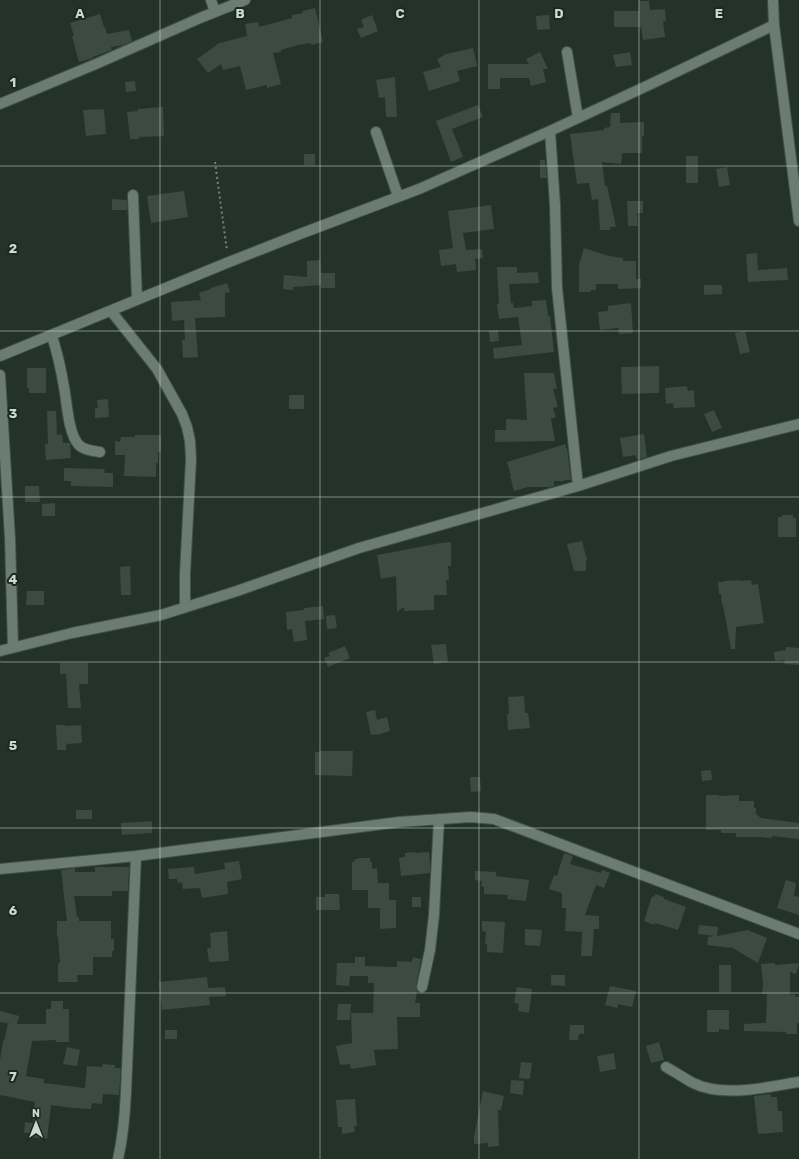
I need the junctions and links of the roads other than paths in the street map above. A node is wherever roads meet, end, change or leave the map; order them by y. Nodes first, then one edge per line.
1 (211, 0) edge
2 (245, 0) edge
3 (773, 0) edge
4 (215, 12) junction
5 (774, 25) junction
6 (567, 52) dead end
7 (0, 104) edge
8 (578, 118) junction
9 (550, 131) junction
10 (376, 132) dead end
11 (132, 195) dead end
12 (398, 196) junction
13 (799, 221) edge
14 (137, 299) junction
15 (111, 311) junction
16 (52, 336) junction
17 (0, 356) edge
18 (0, 375) edge
19 (799, 424) edge
20 (100, 452) dead end
21 (578, 486) junction
22 (185, 607) junction
23 (13, 647) junction
24 (0, 651) edge
25 (439, 819) junction
26 (136, 856) junction
27 (0, 869) edge
28 (799, 934) edge
29 (422, 986) dead end
30 (666, 1067) dead end
31 (799, 1082) edge
32 (118, 1159) edge

1 - 4 street
2 - 4 street
3 - 5 street
4 - 7 street
5 - 8 street
5 - 13 street
6 - 8 street
8 - 9 street
9 - 12 street
9 - 21 street
10 - 12 street
11 - 14 street
12 - 14 street
14 - 15 street
15 - 16 street
15 - 22 street
16 - 17 street
16 - 20 street
18 - 23 street
19 - 21 street
21 - 22 street
22 - 23 street
23 - 24 street
25 - 26 street
25 - 28 street
25 - 29 street
26 - 27 street
26 - 32 street
30 - 31 street

